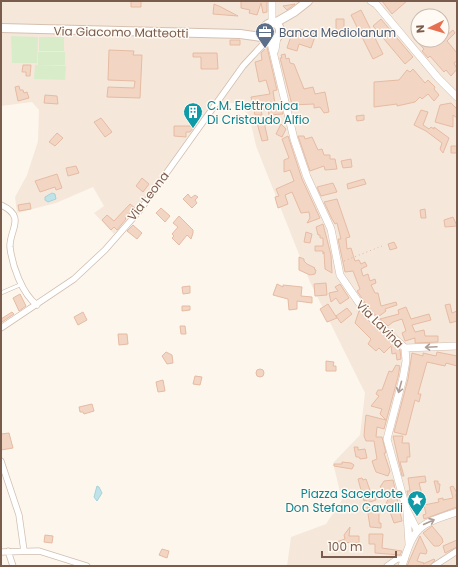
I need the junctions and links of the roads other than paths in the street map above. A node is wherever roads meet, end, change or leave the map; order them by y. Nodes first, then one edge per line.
1 (272, 1) edge
2 (308, 1) edge
3 (371, 1) edge
4 (294, 12) junction
5 (271, 24) junction
6 (1, 28) edge
7 (240, 34) junction
8 (273, 36) junction
9 (457, 97) edge
10 (1, 205) edge
11 (22, 284) junction
12 (1, 293) edge
13 (37, 305) junction
14 (1, 328) edge
15 (457, 346) edge
16 (405, 348) junction
17 (1, 461) edge
18 (406, 508) junction
19 (457, 512) edge
20 (417, 530) junction
21 (409, 544) junction
22 (8, 551) junction
23 (24, 551) junction
24 (1, 552) edge
25 (457, 552) edge
26 (405, 558) junction
27 (13, 566) edge
28 (88, 566) edge
29 (387, 566) edge
30 (402, 566) edge
31 (434, 566) edge

1 - 5 street
2 - 4 main road
3 - 9 street
4 - 5 main road
4 - 8 main road
5 - 7 main road
5 - 8 main road
5 - 8 main road
6 - 7 main road, Via Giacomo Matteotti
7 - 8 main road
8 - 13 street, Via Leona
8 - 16 street, Via Lavina
10 - 11 street
11 - 12 lane
11 - 13 street
13 - 14 street, Via Leona
15 -> 16 street
16 -> 18 street, Via Lavina
17 - 23 street
18 - 20 street, Via Lavina
18 - 21 street, Via Lavina
20 -> 19 street, Via Lavina
20 - 21 street, Via Lavina
21 - 26 street, Via Lavina
22 - 23 street
22 - 24 street
22 - 27 street
23 - 28 street
25 - 31 street
26 - 29 street
26 - 30 street, Via Lavina

